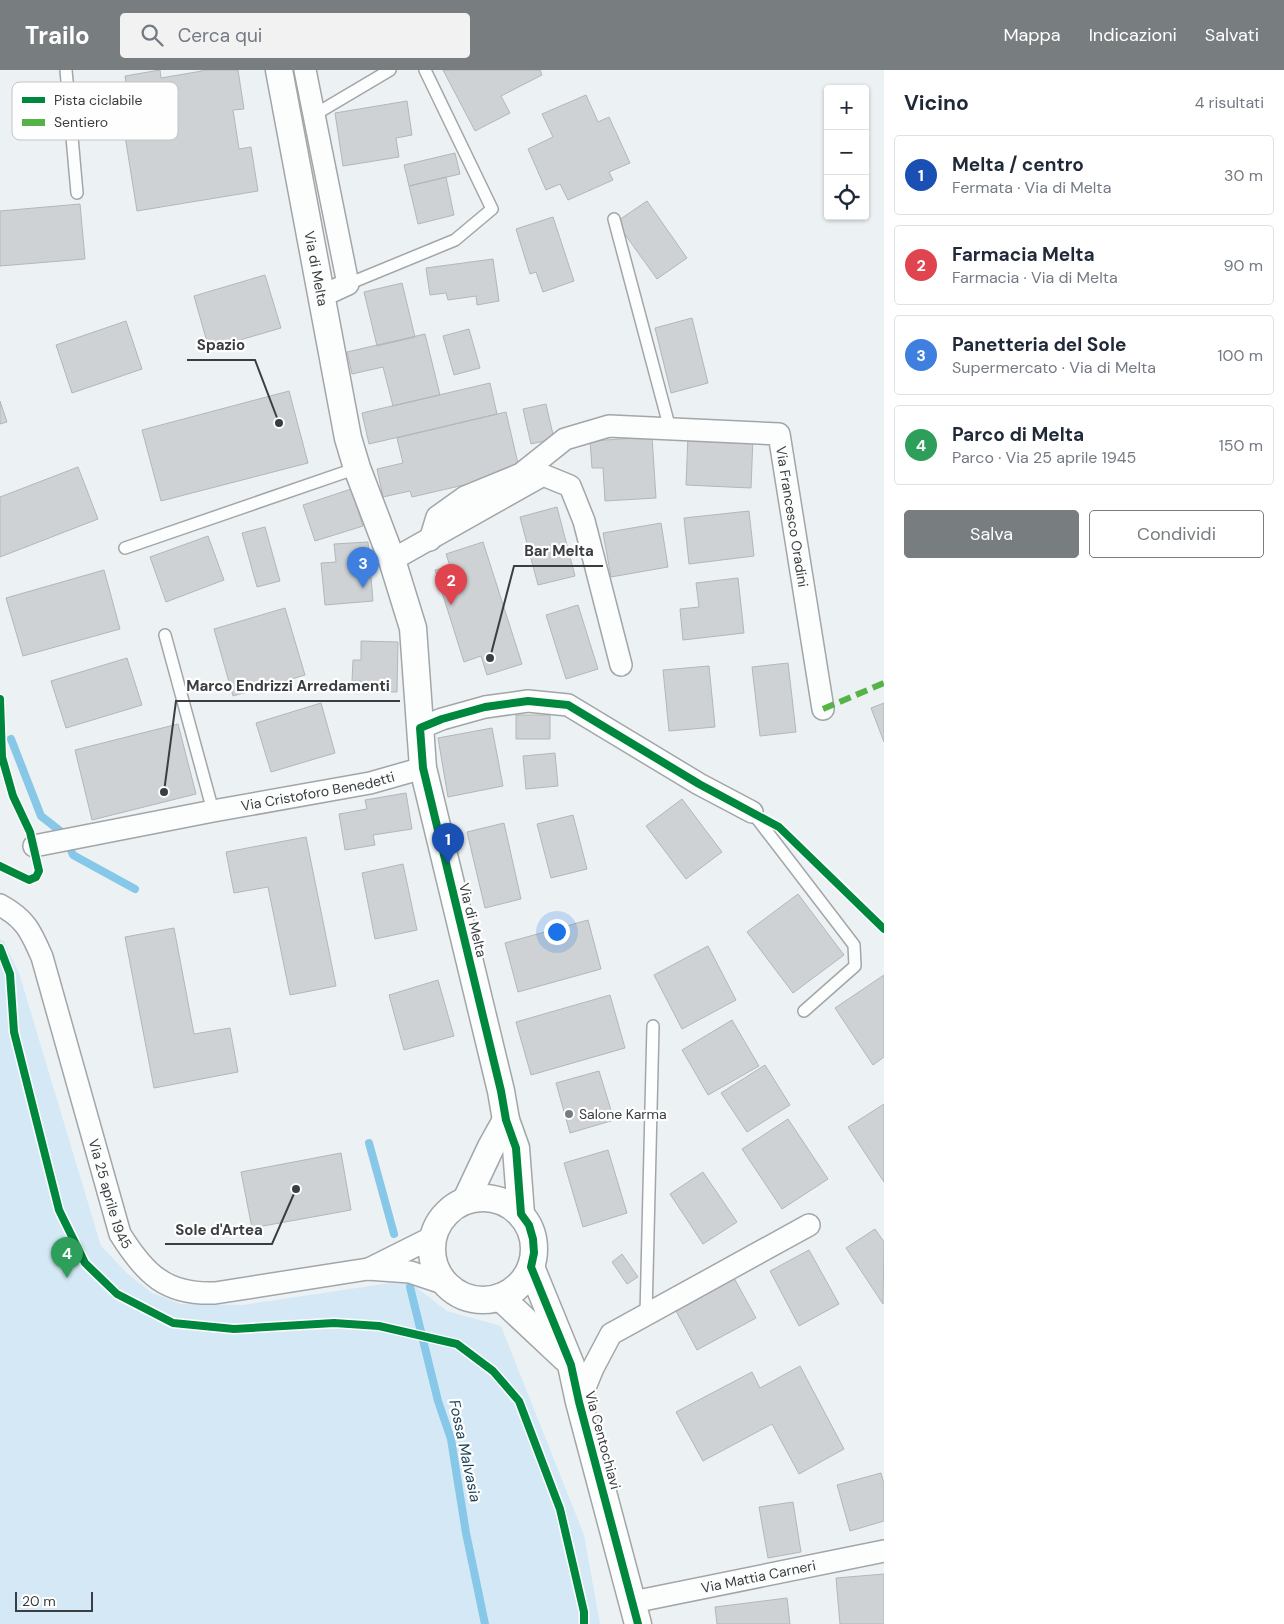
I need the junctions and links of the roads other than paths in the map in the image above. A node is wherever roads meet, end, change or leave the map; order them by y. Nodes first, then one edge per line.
1 (279, 70) edge
2 (305, 70) edge
3 (390, 70) edge
4 (425, 70) edge
5 (314, 115) junction
6 (72, 140) edge
7 (77, 193) dead end
8 (614, 219) dead end
9 (348, 284) junction
10 (322, 296) junction
11 (670, 429) junction
12 (357, 468) junction
13 (430, 540) junction
14 (124, 548) dead end
15 (392, 560) junction
16 (165, 635) dead end
17 (621, 665) dead end
18 (823, 709) dead end
19 (420, 728) junction
20 (423, 768) junction
21 (213, 811) junction
22 (752, 812) joint
23 (34, 846) dead end
24 (0, 905) edge
25 (804, 1010) dead end
26 (653, 1026) dead end
27 (506, 1120) junction
28 (466, 1200) junction
29 (521, 1214) junction
30 (809, 1225) dead end
31 (433, 1237) junction
32 (531, 1267) junction
33 (368, 1269) junction
34 (446, 1284) junction
35 (500, 1297) junction
36 (646, 1315) junction
37 (571, 1364) junction
38 (579, 1402) junction
39 (884, 1551) edge
40 (635, 1613) edge

1 - 10 street, Via di Melta
2 - 5 street
3 - 5 lane
4 - 9 lane
5 - 9 street
6 - 7 lane
8 - 11 lane
9 - 10 street
10 - 12 street, Via di Melta
11 - 13 street, Via Francesco Oradini
11 - 18 street, Via Francesco Oradini
12 - 14 lane
12 - 15 street, Via di Melta
13 - 15 street
13 - 17 street
15 - 19 street, Via di Melta
16 - 21 lane
19 - 20 street, Via di Melta
19 - 22 street
20 - 21 street, Via Cristoforo Benedetti
20 - 27 street, Via di Melta
21 - 23 street, Via Cristoforo Benedetti
22 - 25 lane
24 - 33 street, Via 25 aprile 1945
26 - 36 lane
27 - 28 street
27 - 29 street, Via di Melta
28 - 29 street
28 - 31 street
29 - 32 street, Via di Melta
30 - 36 street, Via Centochiavi
31 - 33 street, Via 25 aprile 1945
31 - 34 street
32 - 35 street
32 - 37 street, Via Centochiavi
33 - 34 street, Via 25 aprile 1945
34 - 35 street
35 - 37 street
36 - 38 street, Via Centochiavi
37 - 38 street, Via Centochiavi
38 - 40 street, Via Centochiavi
39 - 40 street, Via Mattia Carneri

